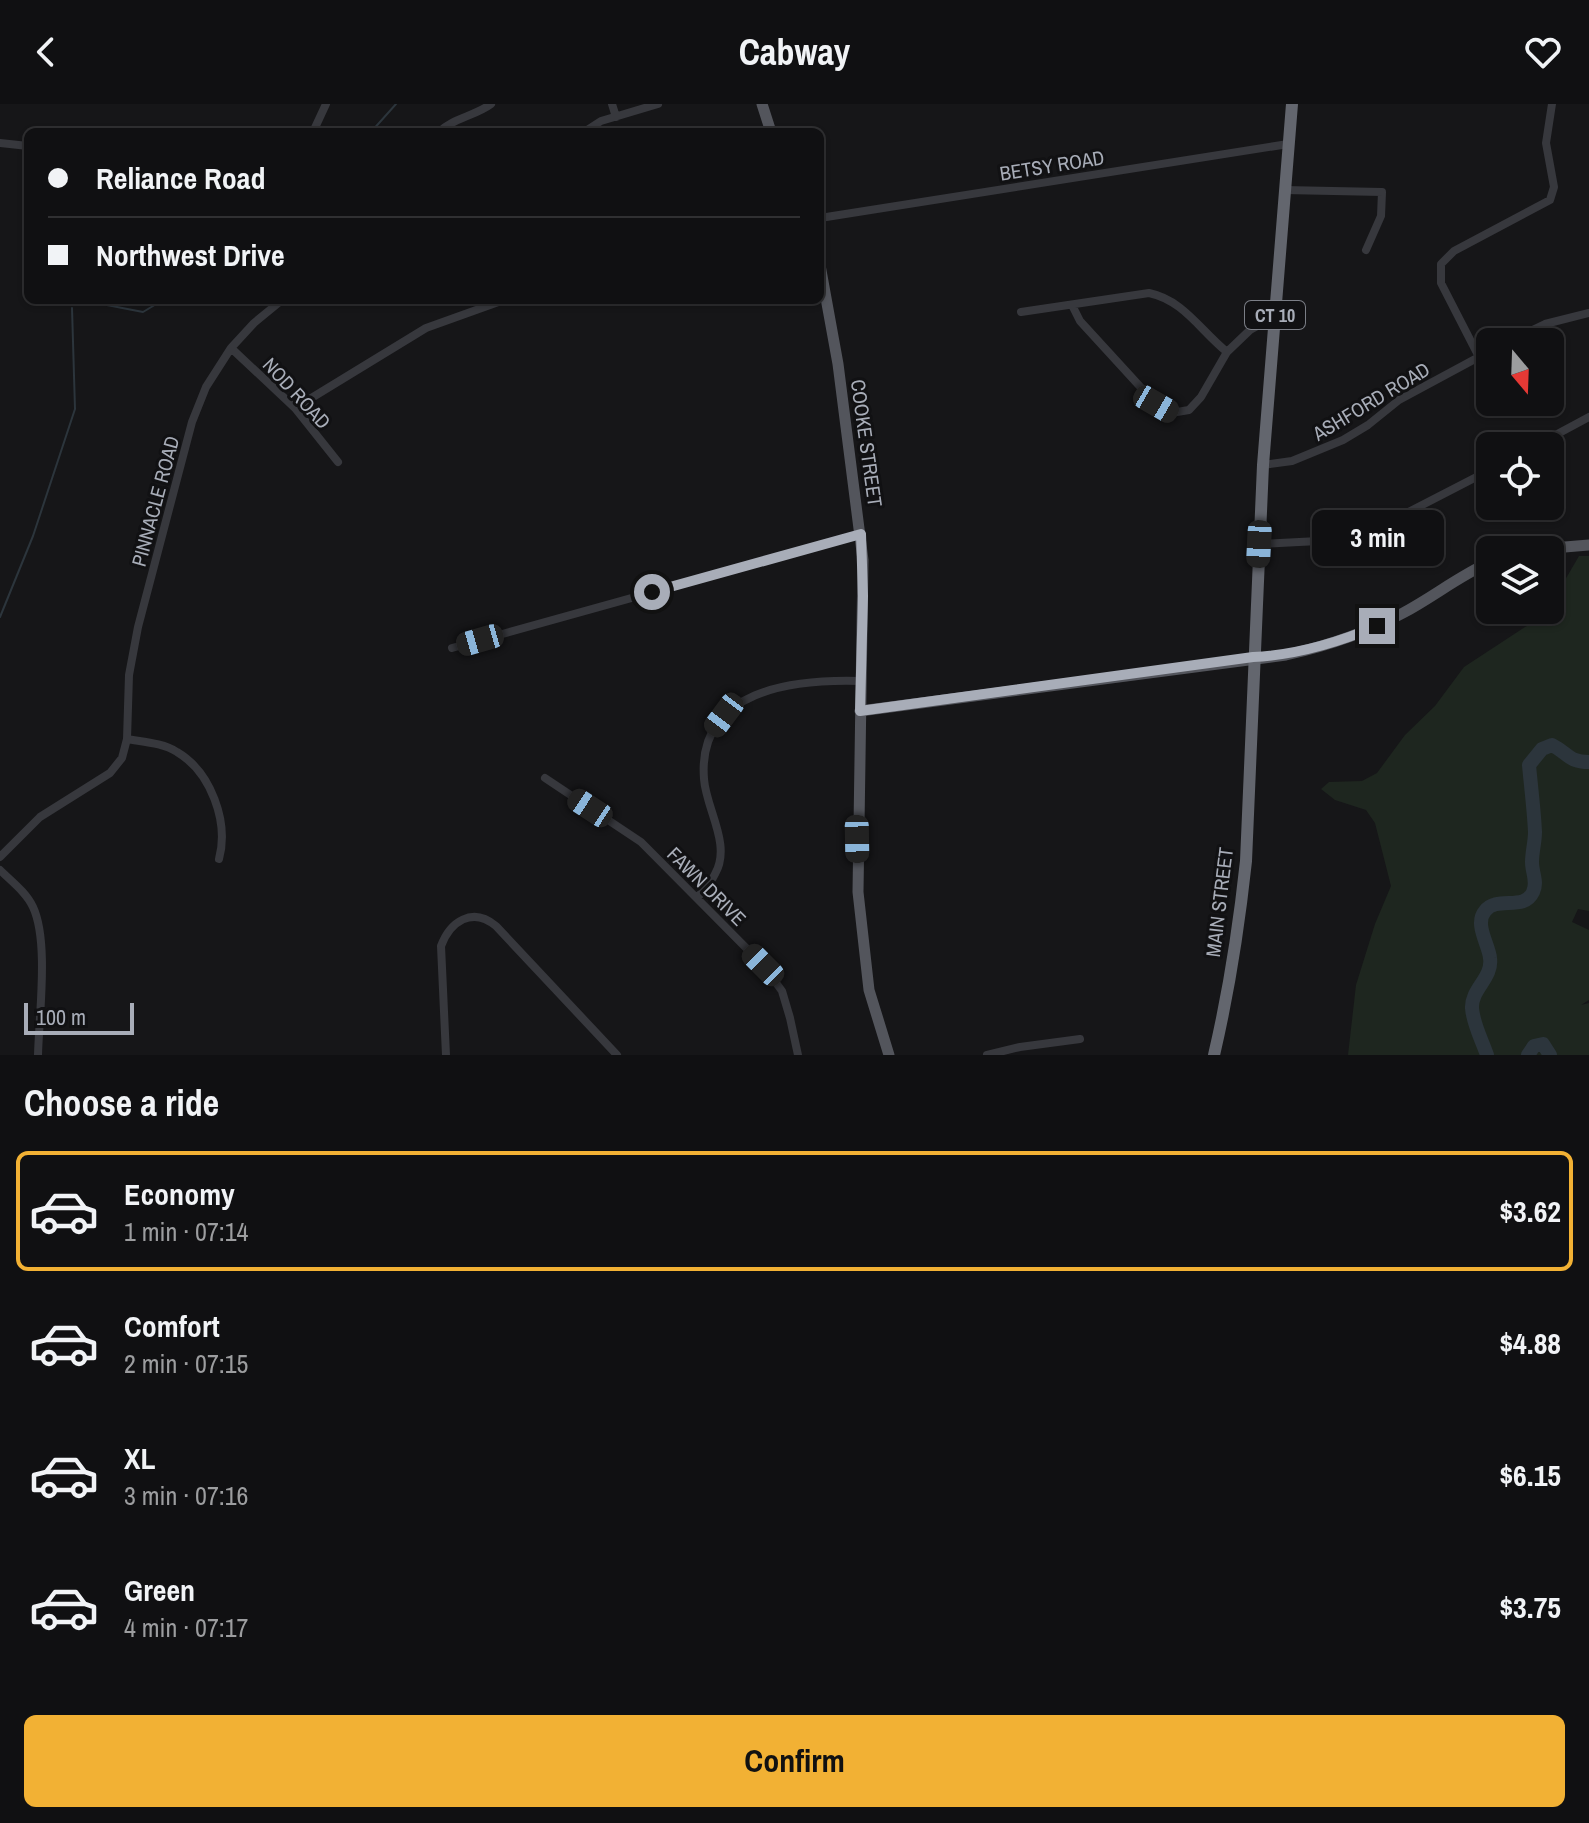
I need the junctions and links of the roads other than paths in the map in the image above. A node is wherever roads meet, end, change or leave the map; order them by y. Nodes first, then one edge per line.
1 (326, 104) edge
2 (491, 104) edge
3 (612, 104) edge
4 (658, 104) edge
5 (762, 104) edge
6 (1292, 104) edge
7 (1552, 104) edge
8 (616, 117) junction
9 (315, 128) edge
10 (443, 128) edge
11 (590, 128) edge
12 (770, 128) edge
13 (0, 143) edge
14 (1288, 144) junction
15 (24, 146) edge
16 (1284, 190) junction
17 (824, 217) edge
18 (1366, 250) dead end
19 (824, 286) edge
20 (277, 304) edge
21 (493, 304) edge
22 (1072, 305) junction
23 (1021, 312) dead end
24 (1589, 313) edge
25 (1275, 316) junction
26 (1537, 328) edge
27 (231, 348) junction
28 (1476, 351) edge
29 (1227, 352) junction
30 (1476, 359) edge
31 (295, 408) junction
32 (1589, 417) edge
33 (1561, 432) edge
34 (338, 462) dead end
35 (1263, 465) junction
36 (1476, 477) edge
37 (861, 534) junction
38 (1259, 544) junction
39 (1589, 545) edge
40 (1564, 546) edge
41 (1476, 569) edge
42 (452, 648) dead end
43 (1253, 657) junction
44 (861, 681) junction
45 (860, 711) junction
46 (127, 739) junction
47 (545, 778) dead end
48 (0, 857) edge
49 (219, 859) dead end
50 (0, 870) edge
51 (697, 898) junction
52 (1080, 1039) dead end
53 (38, 1055) edge
54 (446, 1055) edge
55 (617, 1055) edge
56 (798, 1055) edge
57 (889, 1055) edge
58 (987, 1055) edge
59 (1214, 1055) edge

1 - 9 street
2 - 10 street
3 - 8 street
4 - 8 street
5 - 12 main road
6 - 14 highway, CT 10
7 - 28 street
8 - 11 street
13 - 15 street
14 - 16 highway, CT 10
14 - 17 street, BETSY ROAD
16 - 18 street
16 - 25 highway, CT 10
19 - 37 main road, COOKE STREET
20 - 27 street, PINNACLE ROAD
21 - 31 street
22 - 23 street
22 - 29 street
22 - 29 street
24 - 26 street
25 - 29 street
25 - 35 highway, CT 10
27 - 31 street, NOD ROAD
27 - 46 street, PINNACLE ROAD
30 - 35 street, ASHFORD ROAD
31 - 34 street, NOD ROAD
32 - 33 street
35 - 38 highway, CT 10
36 - 38 street
37 - 42 street
37 - 44 main road, COOKE STREET
38 - 43 highway, CT 10
39 - 40 main road
41 - 43 main road
43 - 45 main road
43 - 59 highway, MAIN STREET / CT 10
44 - 45 main road, COOKE STREET
44 - 51 street
45 - 57 main road, COOKE STREET
46 - 48 street
46 - 49 street
47 - 51 street, FAWN DRIVE
50 - 53 street
51 - 56 street, FAWN DRIVE
52 - 58 street
54 - 55 street

